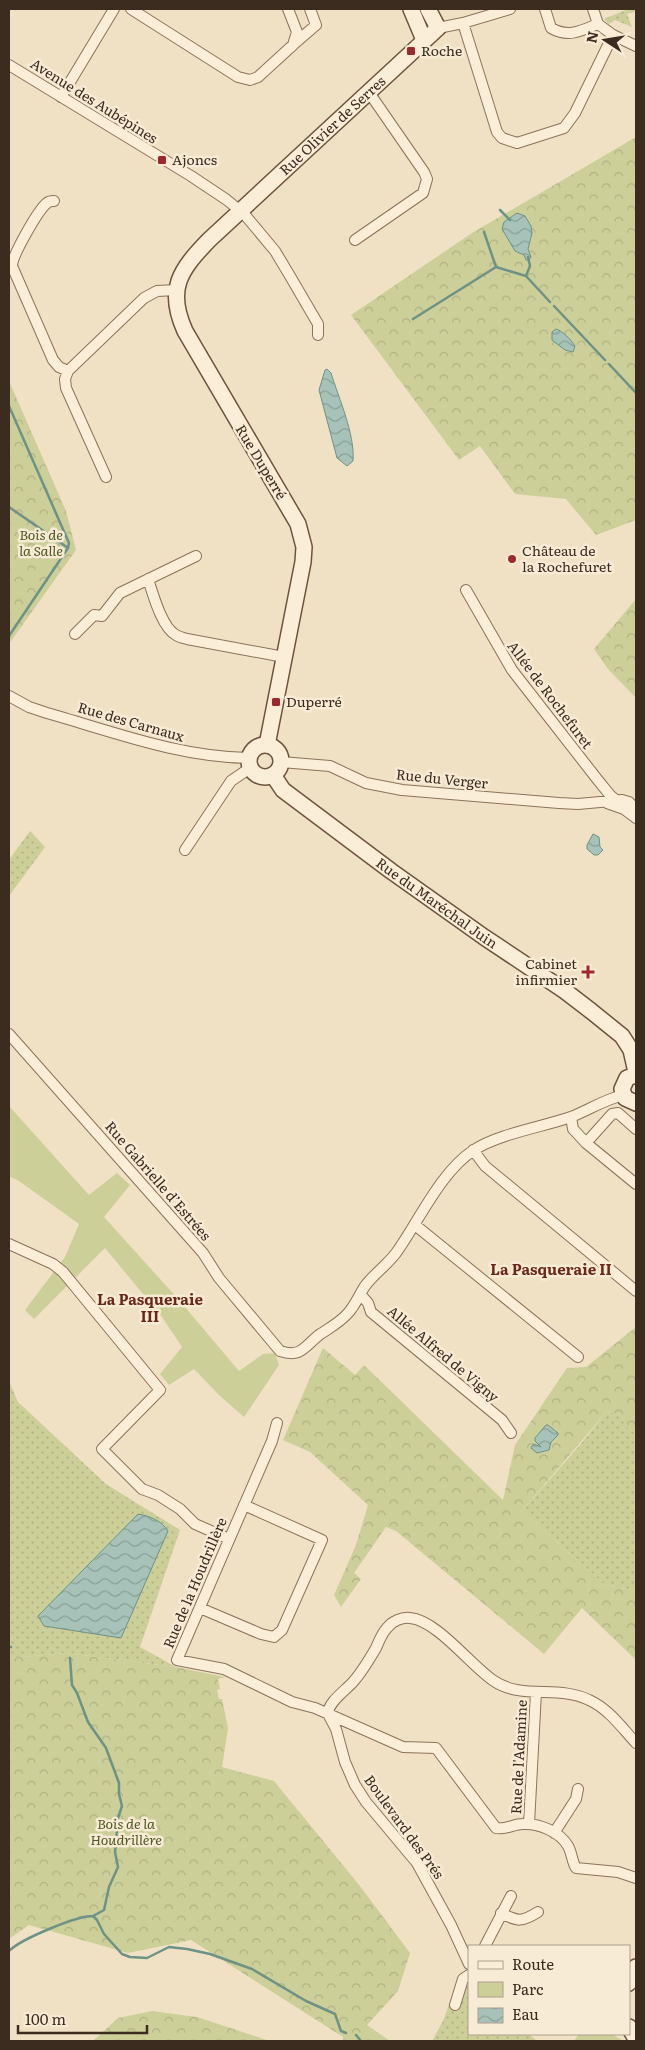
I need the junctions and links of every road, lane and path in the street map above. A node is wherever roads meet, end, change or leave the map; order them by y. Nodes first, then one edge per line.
1 (114, 9) edge
2 (131, 9) edge
3 (288, 9) edge
4 (310, 9) edge
5 (411, 9) edge
6 (428, 9) edge
7 (510, 9) edge
8 (545, 9) edge
9 (593, 9) edge
10 (463, 24) junction
11 (598, 24) junction
12 (438, 28) junction
13 (613, 35) junction
14 (424, 40) junction
15 (293, 45) junction
16 (636, 46) edge
17 (9, 65) edge
18 (368, 91) junction
19 (60, 97) junction
20 (54, 201) dead end
21 (239, 211) junction
22 (355, 240) dead end
23 (177, 290) junction
24 (318, 335) dead end
25 (68, 371) junction
26 (106, 477) dead end
27 (196, 556) dead end
28 (148, 579) junction
29 (466, 590) dead end
30 (74, 634) dead end
31 (284, 657) junction
32 (9, 696) edge
33 (267, 745) junction
34 (250, 763) junction
35 (277, 768) junction
36 (603, 786) junction
37 (616, 800) junction
38 (604, 802) junction
39 (630, 803) edge
40 (636, 810) edge
41 (636, 818) edge
42 (184, 850) dead end
43 (9, 1034) edge
44 (636, 1073) edge
45 (630, 1099) edge
46 (571, 1117) junction
47 (636, 1129) edge
48 (586, 1143) junction
49 (473, 1150) junction
50 (636, 1184) edge
51 (414, 1226) junction
52 (9, 1244) edge
53 (636, 1291) edge
54 (361, 1295) junction
55 (353, 1306) junction
56 (371, 1312) junction
57 (578, 1357) dead end
58 (276, 1423) dead end
59 (511, 1433) dead end
60 (244, 1505) junction
61 (229, 1540) junction
62 (200, 1608) junction
63 (536, 1692) junction
64 (328, 1714) junction
65 (636, 1743) edge
66 (578, 1789) dead end
67 (529, 1824) junction
68 (554, 1833) junction
69 (636, 1878) edge
70 (511, 1896) dead end
71 (538, 1912) dead end
72 (502, 1913) junction
73 (486, 1945) edge
74 (468, 1962) edge
75 (636, 1967) edge
76 (468, 1976) edge
77 (630, 1980) edge
78 (455, 2005) dead end

1 - 19 street
2 - 15 street
3 - 15 street
4 - 15 street
5 - 14 street
6 - 12 street
7 - 10 street
8 - 11 street
9 - 11 street
10 - 12 street
10 - 13 street
11 - 13 street
12 - 14 street, Rue Olivier de Serres
13 - 16 street
14 - 18 street, Rue Olivier de Serres
17 - 19 street, Avenue des Aubépines
18 - 21 street, Rue Olivier de Serres
18 - 22 street
19 - 21 street, Avenue des Aubépines
20 - 25 street
21 - 23 street, Rue Duperré
21 - 24 street
23 - 25 street
23 - 31 street, Rue Duperré
25 - 26 street
27 - 28 street
28 - 30 street
28 - 31 street
29 - 36 street, Allée de Rochefuret
31 - 33 street, Rue Duperré
32 - 34 street, Rue des Carnaux
33 - 34 street
33 - 35 street
34 - 35 street
34 - 42 street
35 - 38 street, Rue du Verger
35 - 44 street, Rue du Maréchal Juin
36 - 37 street, Allée de Rochefuret
36 - 38 street
37 - 38 street, Rue du Verger
37 - 39 street, Rue du Verger
38 - 39 street, Rue du Verger
39 - 40 street
39 - 41 street
43 - 55 street, Rue Gabrielle d’Estrées
44 - 45 street
45 - 46 street
46 - 48 street
46 - 49 street
47 - 48 street
48 - 50 street
49 - 51 street
49 - 53 street
51 - 54 street
51 - 57 street
52 - 61 street
54 - 55 street
54 - 56 street, Allée Alfred de Vigny
55 - 56 street
56 - 59 street, Allée Alfred de Vigny
58 - 60 street, Rue de la Houdrillère
60 - 61 street, Rue de la Houdrillère
60 - 62 street
61 - 62 street, Rue de la Houdrillère
62 - 64 street, Rue de la Houdrillère
63 - 64 street
63 - 65 street
63 - 67 street, Rue de l'Adamine
64 - 67 street
64 - 74 street, Boulevard des Prés
66 - 68 street
67 - 68 street
68 - 69 street
70 - 72 street
71 - 72 street
72 - 73 street
75 - 77 street
76 - 78 street

